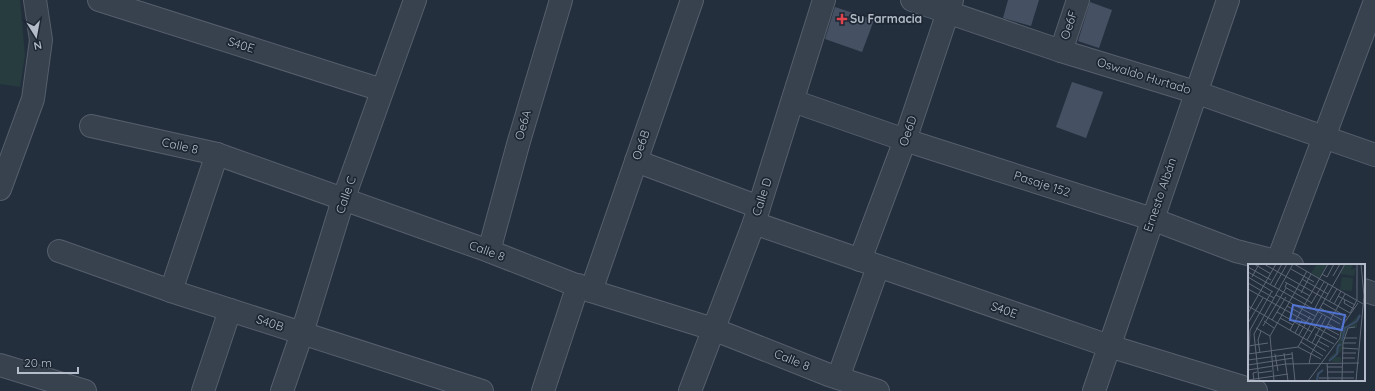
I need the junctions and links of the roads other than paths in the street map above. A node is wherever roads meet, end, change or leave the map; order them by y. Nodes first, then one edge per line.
1 (35, 0) edge
2 (99, 0) edge
3 (415, 0) edge
4 (561, 0) edge
5 (692, 0) edge
6 (824, 0) edge
7 (912, 0) edge
8 (1078, 0) edge
9 (1228, 0) edge
10 (1375, 1) edge
11 (950, 6) edge
12 (1061, 51) junction
13 (382, 90) junction
14 (1195, 92) junction
15 (793, 101) junction
16 (91, 126) dead end
17 (1324, 137) junction
18 (905, 140) junction
19 (217, 154) junction
20 (1375, 155) edge
21 (636, 161) junction
22 (0, 189) edge
23 (343, 200) junction
24 (757, 215) junction
25 (1152, 219) junction
26 (59, 251) dead end
27 (489, 251) junction
28 (869, 263) junction
29 (1285, 263) edge
30 (585, 288) junction
31 (1365, 290) edge
32 (171, 291) junction
33 (1375, 294) edge
34 (230, 310) junction
35 (713, 329) junction
36 (302, 333) junction
37 (1109, 346) junction
38 (0, 365) edge
39 (830, 381) edge
40 (85, 391) edge
41 (203, 391) edge
42 (282, 391) edge
43 (482, 391) edge
44 (544, 391) edge
45 (690, 391) edge
46 (878, 391) edge
47 (1094, 391) edge
48 (1256, 391) edge

1 - 22 street
2 - 13 street, S40E
3 - 13 street, Calle C
4 - 27 street, Oe6A
5 - 21 street, Oe6B
6 - 15 street, Calle D
7 - 11 street, Oswaldo Hurtado
8 - 12 street, Oe6F
9 - 14 street, Ernesto Albán
10 - 17 street
11 - 12 street, Oswaldo Hurtado
11 - 18 street, Oe6D
12 - 14 street, Oswaldo Hurtado
13 - 23 street, Calle C
14 - 17 street, Oswaldo Hurtado
14 - 25 street, Ernesto Albán
15 - 18 street, Pasaje 152
15 - 24 street, Calle D
16 - 19 street, Calle 8
17 - 20 street, Oswaldo Hurtado
17 - 29 street
18 - 25 street, Pasaje 152
18 - 28 street, Oe6D
19 - 23 street, Calle 8
19 - 32 street
21 - 24 street, S40E
21 - 30 street, Oe6B
23 - 27 street, Calle 8
23 - 36 street, Calle C
24 - 28 street, S40E
24 - 35 street, Calle D
25 - 29 street, Pasaje 152
25 - 37 street, Ernesto Albán
26 - 32 street, S40B
27 - 30 street, Calle 8
28 - 37 street, S40E
28 - 39 street, Oe6D
30 - 35 street, Calle 8
30 - 44 street, Oe6B
31 - 33 street
32 - 34 street, S40B
34 - 36 street, S40B
34 - 41 street
35 - 39 street, Calle 8
35 - 45 street, Calle D
36 - 42 street, Calle C
36 - 43 street, S40B
37 - 47 street, Ernesto Albán
37 - 48 street, S40E
38 - 40 street
39 - 46 street, Calle 8

